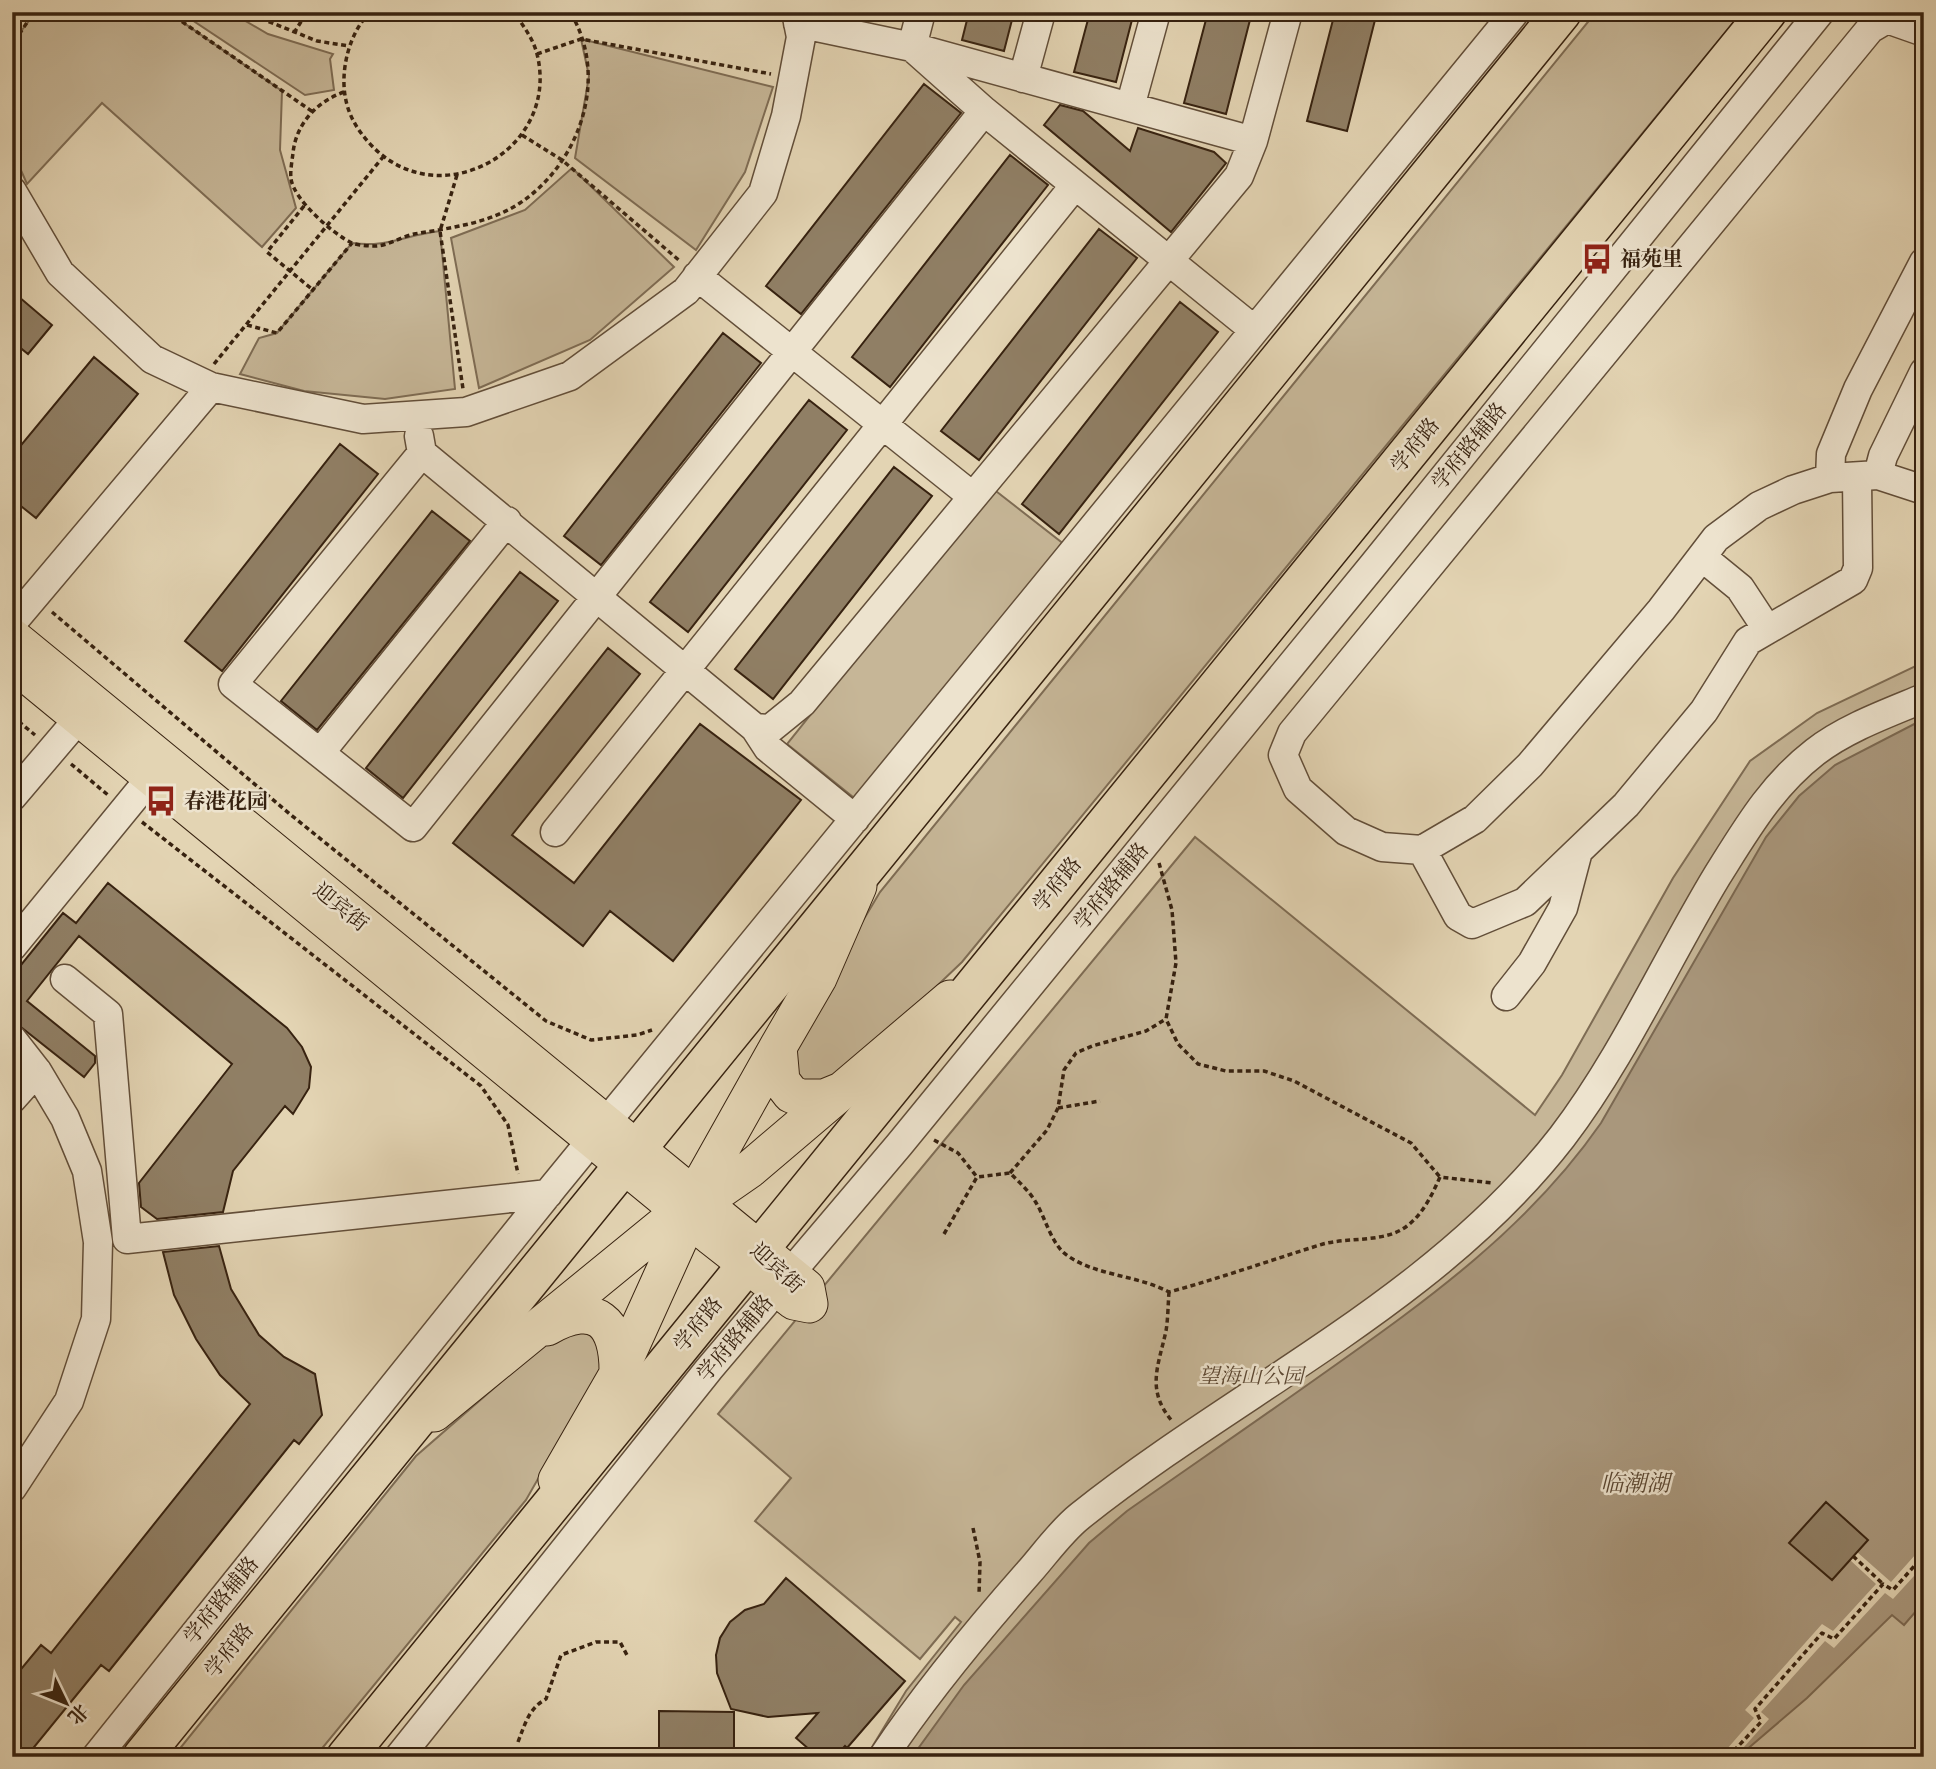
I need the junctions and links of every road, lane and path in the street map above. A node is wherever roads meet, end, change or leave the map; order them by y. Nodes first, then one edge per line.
1 (34, 12) edge
2 (168, 12) edge
3 (245, 12) edge
4 (307, 12) edge
5 (370, 12) edge
6 (514, 12) edge
7 (570, 12) edge
8 (921, 12) edge
9 (1041, 12) edge
10 (1156, 12) edge
11 (1288, 12) edge
12 (1515, 12) edge
13 (1562, 12) edge
14 (1768, 12) edge
15 (1820, 12) edge
16 (797, 17) edge
17 (1924, 32) edge
18 (294, 33) junction
19 (12, 34) edge
20 (581, 39) junction
21 (349, 46) junction
22 (912, 47) junction
23 (537, 54) junction
24 (793, 78) junction
25 (1023, 78) junction
26 (344, 92) junction
27 (1130, 107) junction
28 (984, 111) junction
29 (313, 112) junction
30 (522, 135) junction
31 (1252, 141) junction
32 (383, 157) junction
33 (562, 160) junction
34 (457, 175) junction
35 (1075, 185) junction
36 (12, 191) edge
37 (304, 206) junction
38 (328, 225) junction
39 (440, 231) junction
40 (352, 243) junction
41 (1168, 259) junction
42 (1924, 262) edge
43 (291, 271) junction
44 (697, 276) junction
45 (313, 290) junction
46 (247, 325) junction
47 (1254, 329) junction
48 (793, 352) junction
49 (1924, 372) edge
50 (205, 384) junction
51 (466, 412) junction
52 (415, 416) junction
53 (883, 424) junction
54 (422, 453) junction
55 (1855, 477) junction
56 (1924, 490) edge
57 (972, 496) junction
58 (507, 522) junction
59 (1702, 557) junction
60 (35, 597) junction
61 (598, 597) junction
62 (12, 623) edge
63 (1767, 629) junction
64 (12, 637) edge
65 (12, 662) edge
66 (684, 669) junction
67 (1924, 698) edge
68 (12, 716) edge
69 (80, 717) junction
70 (755, 728) junction
71 (52, 749) junction
72 (320, 753) junction
73 (152, 776) junction
74 (12, 797) edge
75 (125, 808) junction
76 (855, 819) junction
77 (555, 832) dead end
78 (1422, 850) junction
79 (1577, 855) junction
80 (1159, 860) dead end
81 (865, 869) junction
82 (12, 947) edge
83 (997, 958) junction
84 (65, 979) dead end
85 (1506, 996) dead end
86 (1166, 1019) junction
87 (658, 1027) dead end
88 (12, 1040) edge
89 (778, 1047) junction
90 (37, 1071) junction
91 (846, 1089) junction
92 (12, 1099) edge
93 (1100, 1101) dead end
94 (1058, 1108) junction
95 (600, 1131) junction
96 (934, 1140) dead end
97 (516, 1153) dead end
98 (631, 1156) junction
99 (1010, 1173) junction
100 (977, 1177) junction
101 (1440, 1177) junction
102 (548, 1194) junction
103 (1513, 1194) junction
104 (691, 1207) junction
105 (944, 1234) dead end
106 (753, 1257) junction
107 (783, 1281) junction
108 (1169, 1292) junction
109 (519, 1343) junction
110 (618, 1374) junction
111 (1186, 1438) junction
112 (397, 1444) junction
113 (12, 1489) edge
114 (973, 1528) dead end
115 (523, 1539) junction
116 (1924, 1555) edge
117 (1853, 1556) dead end
118 (1883, 1584) junction
119 (986, 1622) junction
120 (628, 1657) dead end
121 (518, 1742) dead end
122 (96, 1757) edge
123 (142, 1757) edge
124 (346, 1757) edge
125 (399, 1757) edge
126 (883, 1757) edge
127 (1728, 1757) edge

1 - 19 path
2 - 29 path
3 - 18 path
4 - 18 path
5 - 21 path
6 - 23 path
7 - 20 path
8 - 22 street
9 - 25 street
10 - 27 street
11 - 31 street
12 - 47 street, 学府路辅路
13 - 81 highway, 学府路
14 - 83 highway, 学府路
15 - 107 street, 学府路辅路
16 - 22 street
16 - 24 street
17 - 78 street
18 - 21 path
20 - 23 path
20 - 24 path
20 - 33 path
21 - 26 path
22 - 25 street
22 - 28 street
23 - 30 path
24 - 44 street
25 - 27 street
26 - 29 path
26 - 32 path
27 - 31 street
28 - 35 street
28 - 48 street
29 - 37 path
30 - 33 path
30 - 34 path
31 - 41 street
32 - 34 path
32 - 38 path
33 - 39 path
33 - 44 path
34 - 39 path
35 - 41 street
35 - 53 street
36 - 50 street
37 - 38 path
37 - 43 path
38 - 40 path
38 - 43 path
39 - 40 path
39 - 51 path
40 - 45 path
41 - 47 street
41 - 57 street
42 - 55 street
43 - 45 path
43 - 46 path
44 - 48 street
44 - 51 street
45 - 46 path
46 - 50 path
47 - 76 street, 学府路辅路
48 - 53 street
48 - 61 street
49 - 55 street
50 - 52 street
50 - 60 street
51 - 52 street
52 - 54 street
53 - 57 street
53 - 66 street
54 - 58 street
54 - 72 street
55 - 56 street
55 - 59 street
55 - 63 street
57 - 70 street
58 - 61 street
58 - 72 street
59 - 63 street
59 - 78 street
60 - 62 street
60 - 87 path
61 - 66 street
61 - 72 street
63 - 79 street
64 - 95 main road, 迎宾街
65 - 69 main road, 迎宾街
66 - 70 street
66 - 77 street
67 - 103 street
68 - 71 path
69 - 71 street
69 - 73 main road, 迎宾街
70 - 76 street
71 - 74 street
71 - 75 path
73 - 75 street
73 - 95 main road, 迎宾街
75 - 82 street
75 - 97 path
76 - 95 street, 学府路辅路
78 - 79 street
79 - 85 street
80 - 86 path
81 - 89 main road
81 - 98 highway, 学府路
83 - 91 main road
83 - 106 highway, 学府路
84 - 102 street
86 - 94 path
86 - 101 path
88 - 90 street
89 - 91 main road
89 - 104 main road
90 - 92 street
90 - 113 street
91 - 104 main road
93 - 94 path
94 - 99 path
95 - 98 main road, 迎宾街
95 - 102 street, 学府路辅路
96 - 100 path
98 - 104 main road, 迎宾街
98 - 112 highway, 学府路
99 - 100 path
99 - 108 path
100 - 105 path
101 - 103 path
101 - 108 path
102 - 122 street, 学府路辅路
103 - 111 street
104 - 106 main road, 迎宾街
104 - 109 main road
104 - 110 main road
106 - 107 main road, 迎宾街
106 - 115 highway, 学府路
107 - 125 street, 学府路辅路
108 - 111 path
109 - 110 main road
109 - 112 main road
110 - 115 main road
111 - 119 street
112 - 123 highway, 学府路
114 - 119 path
115 - 124 highway, 学府路
116 - 118 path
117 - 118 path
118 - 127 path
119 - 126 street
120 - 121 path

